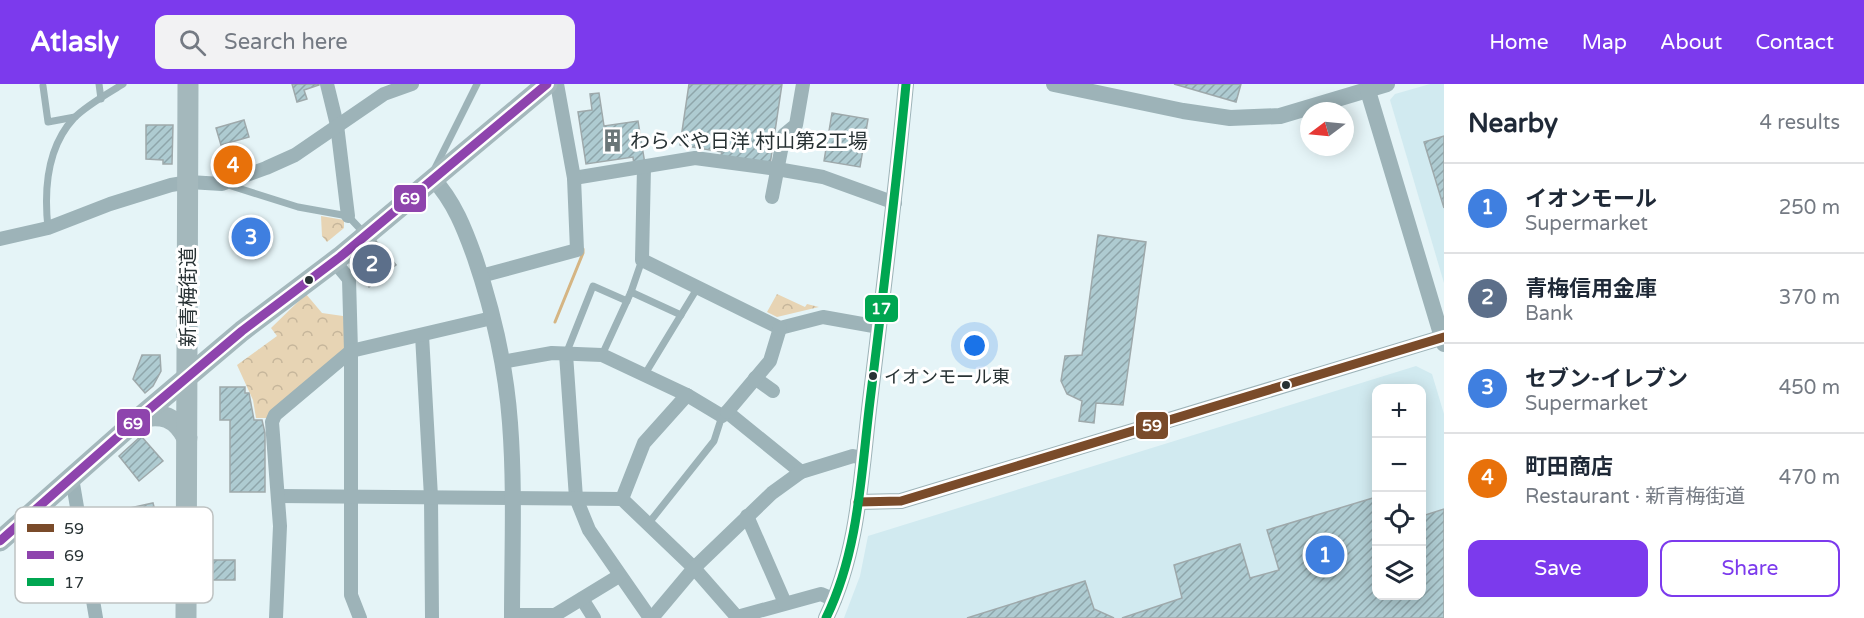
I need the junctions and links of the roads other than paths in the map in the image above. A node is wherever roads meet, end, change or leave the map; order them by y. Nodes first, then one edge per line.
1 (99, 84) edge
2 (123, 84) edge
3 (188, 84) edge
4 (327, 84) edge
5 (412, 84) edge
6 (477, 84) edge
7 (547, 84) edge
8 (558, 84) edge
9 (803, 84) edge
10 (906, 84) edge
11 (1054, 84) edge
12 (1387, 84) edge
13 (43, 86) dead end
14 (1368, 91) junction
15 (100, 99) junction
16 (75, 117) junction
17 (337, 125) junction
18 (644, 167) junction
19 (777, 168) junction
20 (574, 178) junction
21 (433, 179) junction
22 (189, 182) junction
23 (222, 184) junction
24 (772, 197) dead end
25 (895, 203) junction
26 (348, 216) junction
27 (48, 228) junction
28 (366, 235) junction
29 (0, 239) edge
30 (642, 260) junction
31 (334, 261) junction
32 (481, 276) junction
33 (698, 287) junction
34 (631, 292) junction
35 (627, 301) junction
36 (188, 311) junction
37 (681, 315) junction
38 (492, 318) junction
39 (879, 327) junction
40 (780, 328) junction
41 (242, 331) junction
42 (422, 335) junction
43 (1443, 340) edge
44 (351, 351) junction
45 (566, 354) junction
46 (602, 355) junction
47 (502, 362) junction
48 (645, 374) junction
49 (187, 377) junction
50 (755, 378) junction
51 (773, 391) dead end
52 (687, 395) junction
53 (725, 414) junction
54 (139, 418) junction
55 (187, 438) junction
56 (863, 458) junction
57 (801, 472) junction
58 (72, 478) junction
59 (278, 496) junction
60 (352, 496) junction
61 (431, 497) junction
62 (513, 498) junction
63 (576, 498) junction
64 (622, 499) junction
65 (858, 502) junction
66 (39, 507) edge
67 (77, 507) edge
68 (187, 507) edge
69 (747, 516) junction
70 (648, 524) junction
71 (15, 529) edge
72 (0, 542) edge
73 (694, 568) junction
74 (619, 576) junction
75 (582, 599) junction
76 (835, 600) junction
77 (93, 603) edge
78 (186, 603) edge
79 (785, 603) junction
80 (512, 617) edge
81 (96, 618) edge
82 (186, 618) edge
83 (276, 618) edge
84 (360, 618) edge
85 (432, 618) edge
86 (594, 618) edge
87 (651, 618) edge
88 (737, 618) edge
89 (826, 618) edge

1 - 15 lane
2 - 15 lane
3 - 22 main road, 新青梅街道
4 - 17 street
5 - 17 street
6 - 21 lane
7 - 21 main road
8 - 20 street
9 - 19 street
10 - 25 street
11 - 14 street
12 - 14 street
13 - 16 lane
14 - 43 street
15 - 16 lane
16 - 27 lane
17 - 23 street
17 - 26 street
18 - 19 street
18 - 20 street
18 - 30 street
19 - 24 street
19 - 25 street
20 - 32 street
21 - 28 main road
21 - 32 street
22 - 23 street
22 - 27 street
22 - 36 main road, 新青梅街道
23 - 26 lane
25 - 39 street
26 - 28 lane
27 - 29 street
28 - 31 main road
30 - 33 street
30 - 34 lane
31 - 41 main road
31 - 44 street
32 - 38 street
33 - 37 lane
33 - 40 street
34 - 35 lane
34 - 37 lane
35 - 45 lane
35 - 46 lane
36 - 41 main road
36 - 49 main road, 新青梅街道
37 - 48 lane
38 - 42 street
38 - 47 street
39 - 40 street
39 - 56 street
40 - 50 street
41 - 49 main road
42 - 44 street
42 - 61 street
43 - 65 street
44 - 59 street
44 - 60 street
45 - 46 street
45 - 47 street
45 - 63 street
46 - 48 street
47 - 62 street
48 - 52 street
49 - 54 main road
49 - 55 main road, 新青梅街道
50 - 51 street
50 - 53 street
52 - 53 street
52 - 64 street
53 - 57 street
53 - 70 lane
54 - 55 main road
54 - 58 main road
55 - 68 main road, 新青梅街道
56 - 57 street
56 - 65 street
57 - 69 street
58 - 66 main road
58 - 67 street
59 - 60 street
59 - 83 street
60 - 61 street
60 - 84 street
61 - 62 street
61 - 85 street
62 - 63 street
62 - 80 street
63 - 64 street
63 - 74 street
64 - 70 street
65 - 76 street
69 - 73 street
69 - 79 street
70 - 73 street
71 - 72 main road
73 - 87 street
73 - 88 street
74 - 75 street
74 - 87 street
75 - 80 street
75 - 86 street
76 - 79 street
76 - 89 street
77 - 81 street
78 - 82 main road, 新青梅街道
79 - 88 street

